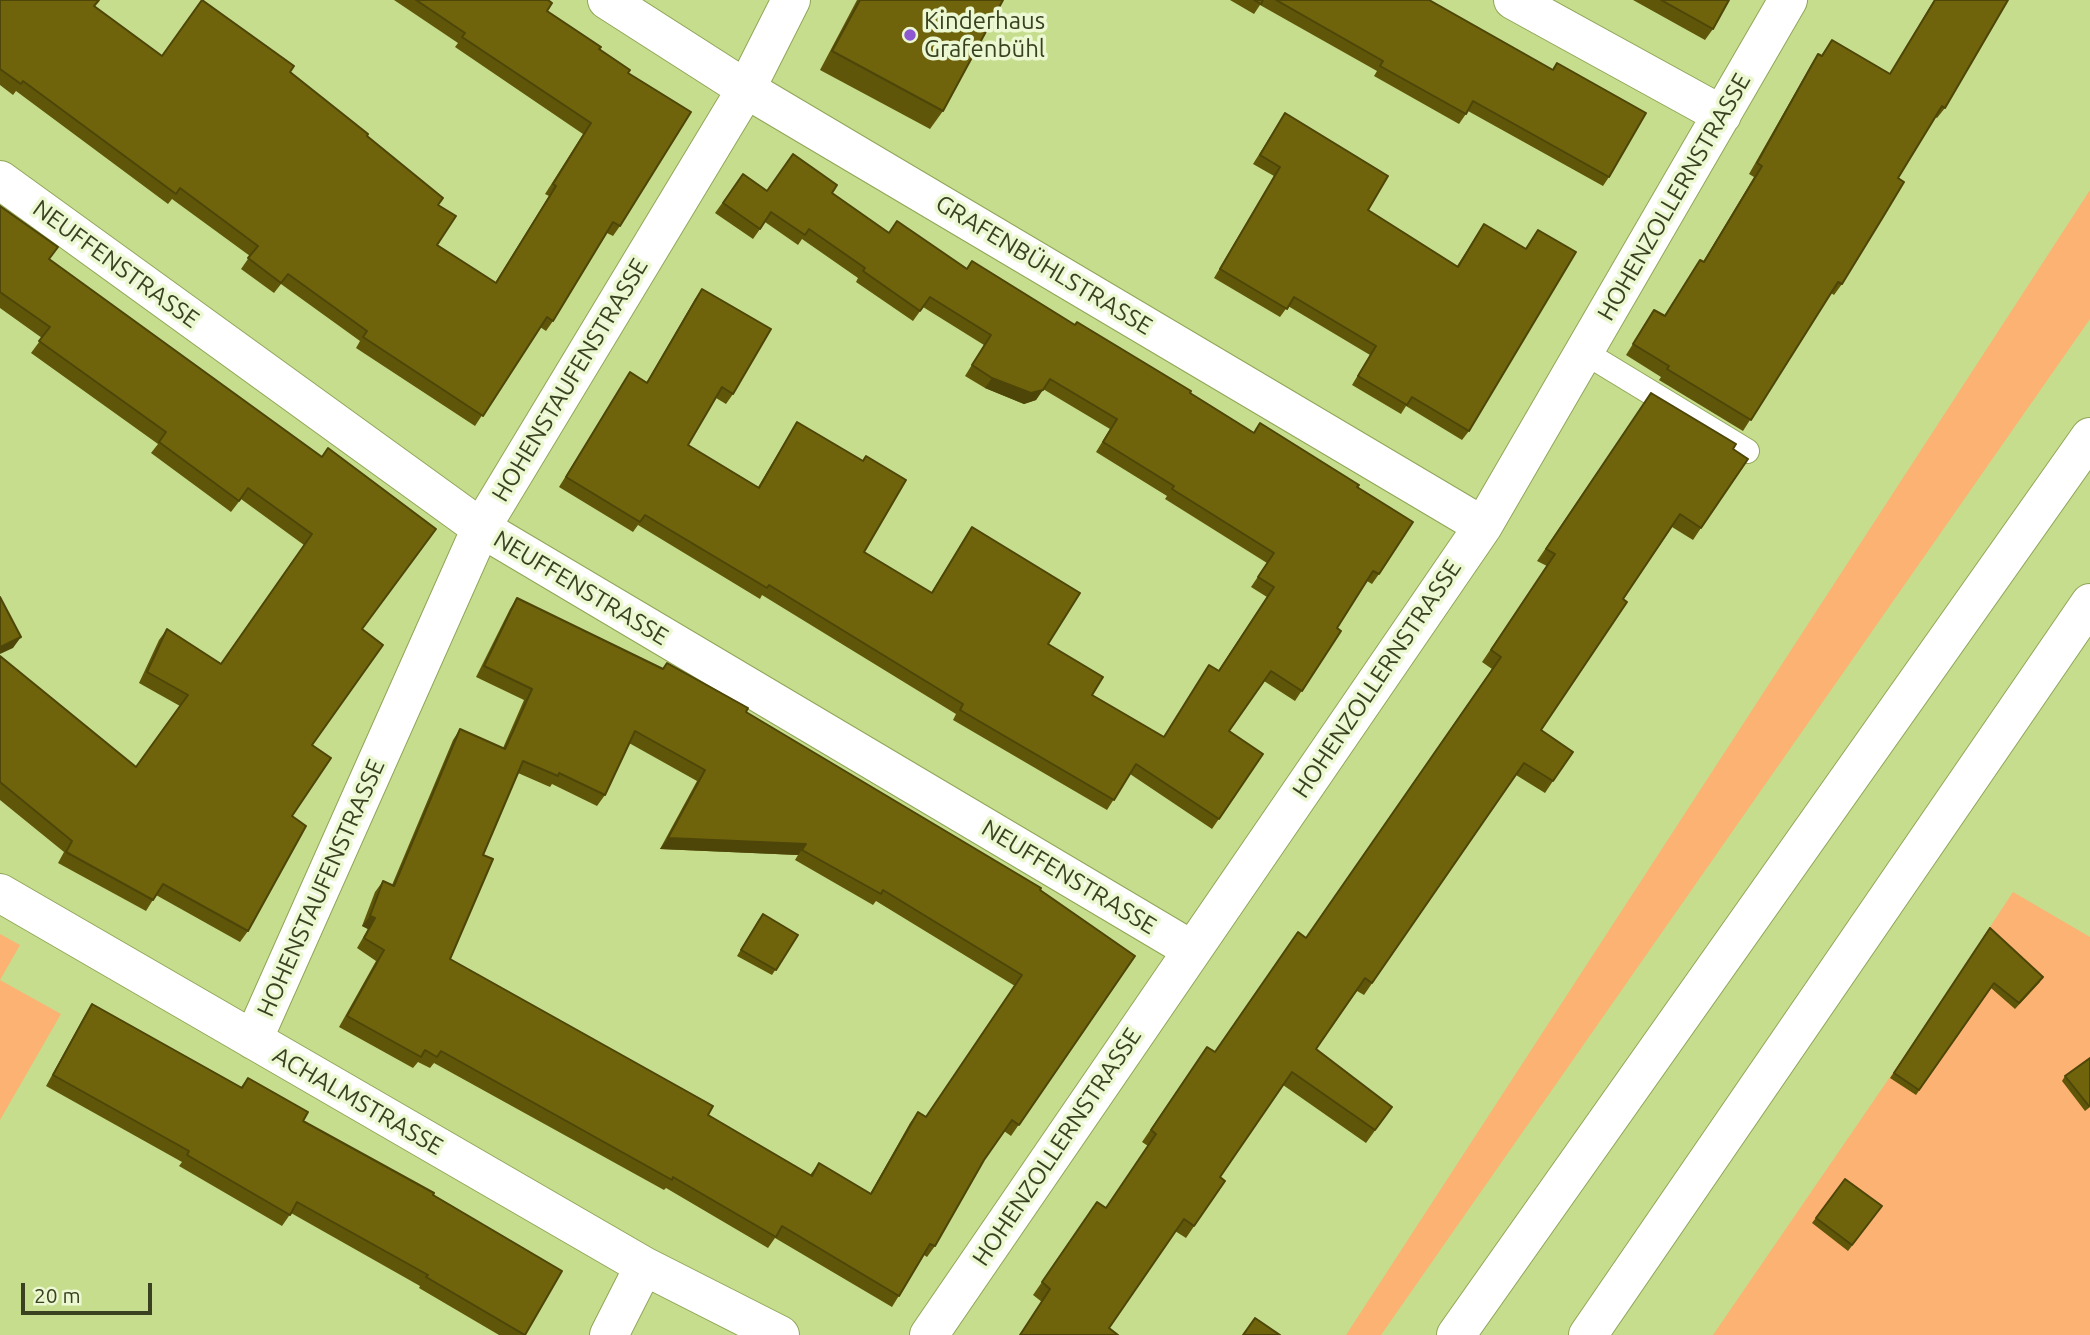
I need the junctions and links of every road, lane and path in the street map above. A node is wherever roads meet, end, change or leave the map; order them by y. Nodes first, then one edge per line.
1 (607, 0) edge
2 (791, 0) edge
3 (1513, 0) edge
4 (1788, 0) edge
5 (746, 89) junction
6 (1722, 116) junction
7 (0, 180) edge
8 (1584, 352) junction
9 (2090, 437) edge
10 (1747, 451) dead end
11 (1483, 526) junction
12 (481, 528) junction
13 (2090, 603) edge
14 (0, 892) edge
15 (1192, 950) junction
16 (253, 1040) junction
17 (644, 1266) junction
18 (609, 1335) edge
19 (780, 1335) edge
20 (929, 1335) edge
21 (1456, 1335) edge
22 (1588, 1335) edge

1 - 5 main road, GRAFENBÜHLSTRASSE
2 - 5 main road, HOHENSTAUFENSTRASSE
3 - 6 main road
4 - 6 main road, HOHENZOLLERNSTRASSE
5 - 11 main road, GRAFENBÜHLSTRASSE
5 - 12 main road, HOHENSTAUFENSTRASSE
6 - 8 main road, HOHENZOLLERNSTRASSE
7 - 12 main road, NEUFFENSTRASSE
8 - 10 lane
8 - 11 main road, HOHENZOLLERNSTRASSE
9 - 21 main road
11 - 15 main road, HOHENZOLLERNSTRASSE
12 - 15 main road, NEUFFENSTRASSE
12 - 16 main road, HOHENSTAUFENSTRASSE
13 - 22 main road
14 - 16 main road, ACHALMSTRASSE
15 - 20 main road, HOHENZOLLERNSTRASSE
16 - 17 main road, ACHALMSTRASSE
17 - 18 main road
17 - 19 main road, ACHALMSTRASSE

